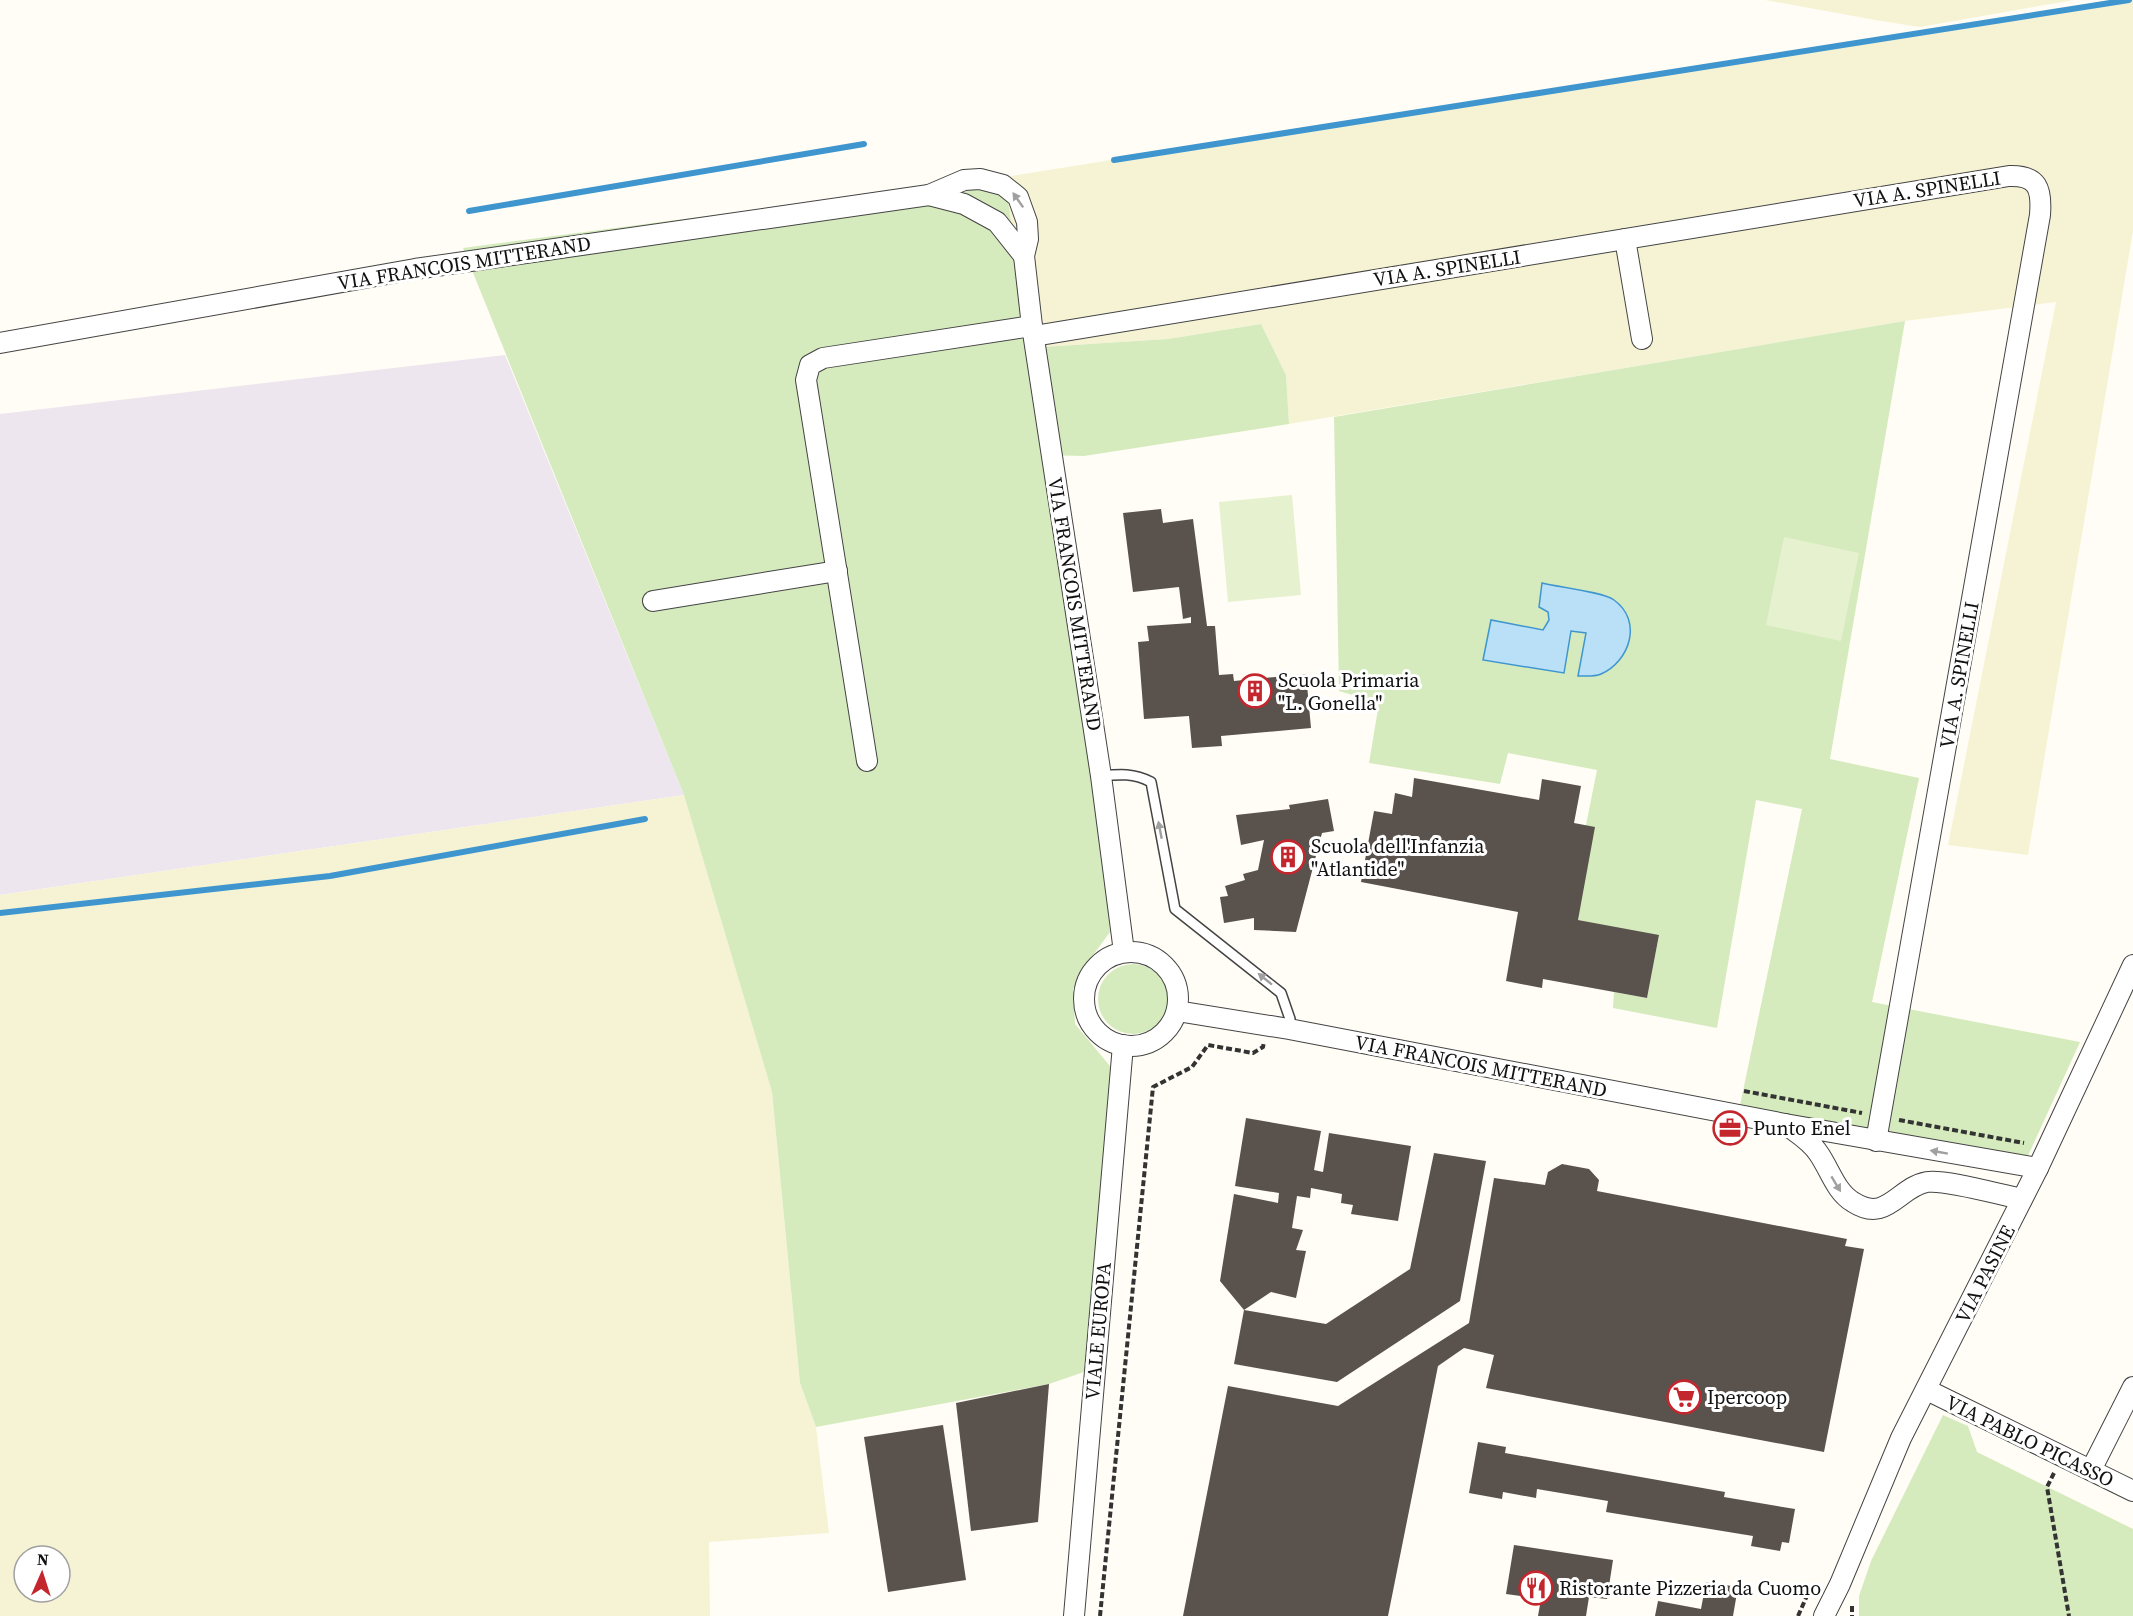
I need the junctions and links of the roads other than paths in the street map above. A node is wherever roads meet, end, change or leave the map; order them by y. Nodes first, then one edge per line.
1 (929, 195) junction
2 (1625, 239) junction
3 (1024, 256) junction
4 (1033, 331) junction
5 (1642, 339) dead end
6 (0, 343) edge
7 (837, 571) junction
8 (653, 601) dead end
9 (867, 761) dead end
10 (1101, 776) junction
11 (1125, 952) junction
12 (2133, 965) edge
13 (1177, 1011) junction
14 (1289, 1029) junction
15 (1123, 1046) junction
16 (1785, 1124) junction
17 (1856, 1137) junction
18 (1876, 1141) junction
19 (1973, 1158) junction
20 (1822, 1159) junction
21 (2038, 1168) junction
22 (1959, 1186) junction
23 (2022, 1199) junction
24 (2133, 1387) edge
25 (1927, 1390) junction
26 (2091, 1470) junction
27 (2133, 1491) edge
28 (1840, 1584) junction
29 (1074, 1616) edge
30 (1824, 1616) edge
31 (1839, 1616) edge

1 - 3 street
3 -> 1 street, VIA FRANCOIS MITTERAND
1 - 6 street, VIA FRANCOIS MITTERAND
2 - 4 street, VIA A. SPINELLI
2 - 5 street
2 - 18 street, VIA A. SPINELLI
3 - 4 street, VIA FRANCOIS MITTERAND
4 - 7 street, VIA A. SPINELLI
4 - 10 street, VIA FRANCOIS MITTERAND
7 - 8 street
7 - 9 street
10 - 11 street, VIA FRANCOIS MITTERAND
14 -> 10 lane
11 - 13 street
11 - 15 street
12 - 21 street, VIA PASINE
13 - 14 street, VIA FRANCOIS MITTERAND
13 - 15 street
14 - 16 street, VIA FRANCOIS MITTERAND
15 - 29 street, VIALE EUROPA
16 - 17 street, VIA FRANCOIS MITTERAND
16 - 20 street, VIA FRANCOIS MITTERAND
17 - 18 street, VIA FRANCOIS MITTERAND
17 - 20 street
19 -> 18 street, VIA FRANCOIS MITTERAND
19 - 21 street, VIA FRANCOIS MITTERAND
19 - 22 street
20 -> 22 street, VIA FRANCOIS MITTERAND
21 - 23 street, VIA PASINE
22 - 23 street, VIA FRANCOIS MITTERAND
23 - 25 street, VIA PASINE
24 - 26 street
25 - 26 street, VIA PABLO PICASSO
25 - 28 street, VIA PASINE
26 - 27 street, VIA PABLO PICASSO
28 - 30 street, VIA PASINE
28 - 31 street

